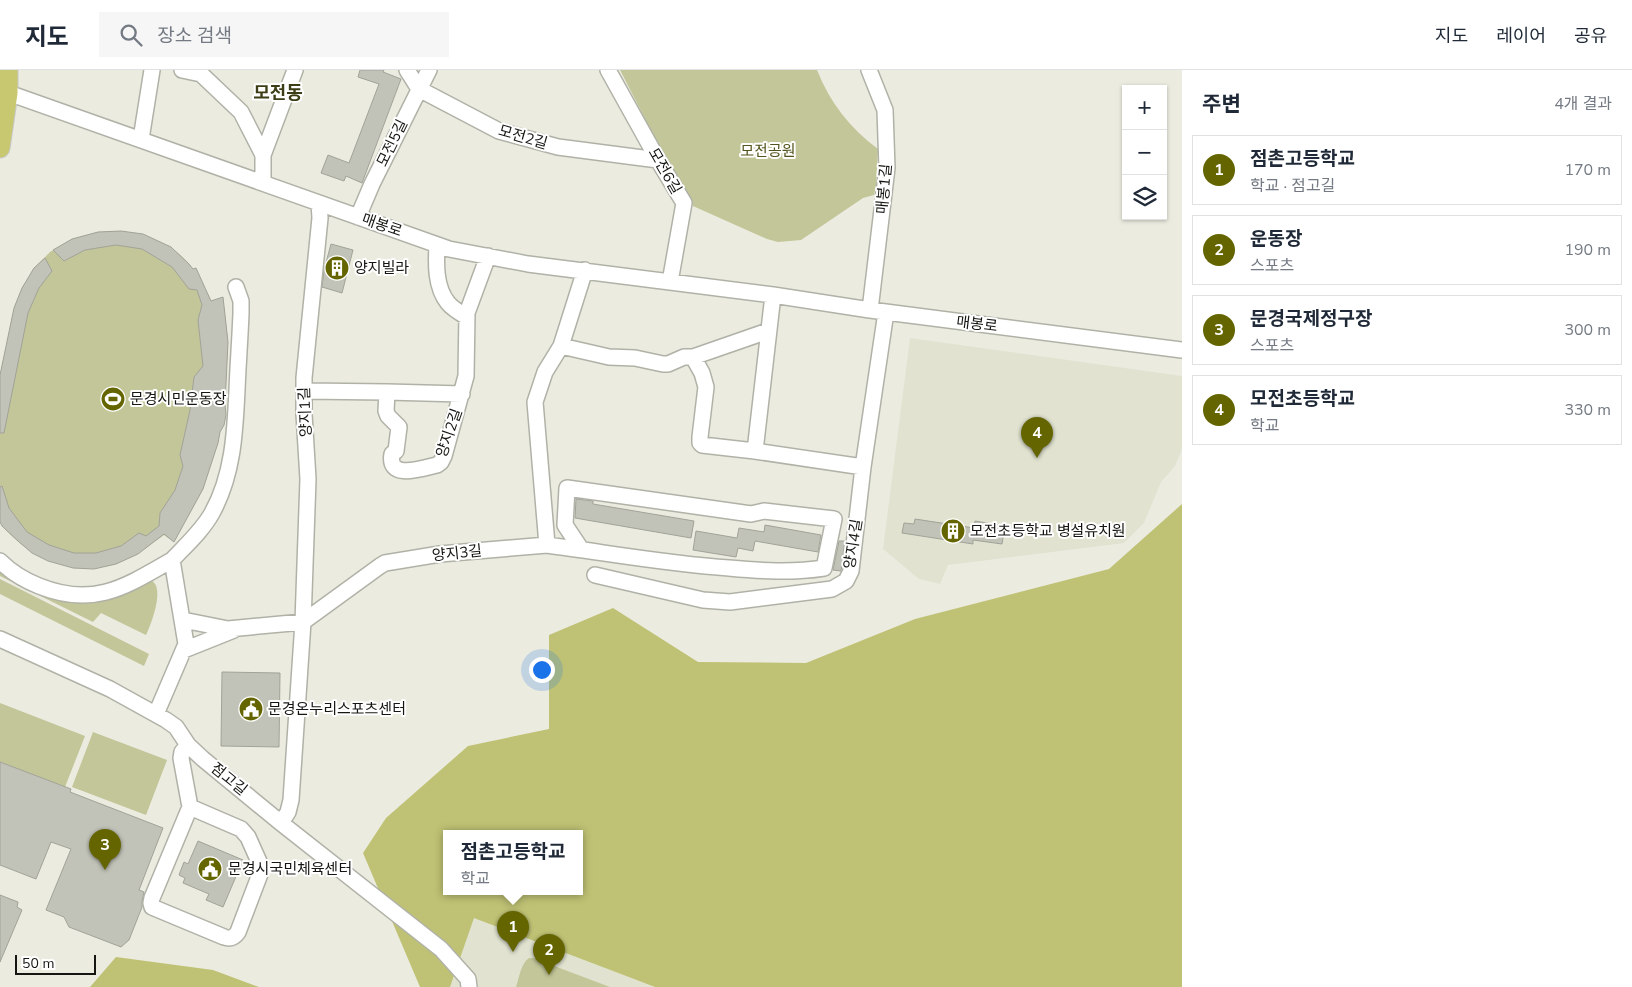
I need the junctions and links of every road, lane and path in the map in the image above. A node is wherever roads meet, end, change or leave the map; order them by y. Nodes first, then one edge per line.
1 (8, 70) edge
2 (152, 70) edge
3 (182, 70) edge
4 (295, 70) edge
5 (407, 70) edge
6 (429, 70) edge
7 (608, 70) edge
8 (869, 70) edge
9 (419, 90) junction
10 (4, 91) edge
11 (141, 139) junction
12 (0, 148) edge
13 (263, 155) junction
14 (658, 160) junction
15 (262, 183) junction
16 (318, 203) junction
17 (358, 217) junction
18 (437, 245) junction
19 (488, 256) junction
20 (585, 270) junction
21 (670, 282) junction
22 (236, 287) dead end
23 (773, 295) junction
24 (870, 310) junction
25 (886, 312) junction
26 (467, 317) junction
27 (768, 331) junction
28 (560, 346) junction
29 (1182, 350) edge
30 (693, 357) junction
31 (304, 391) junction
32 (386, 392) junction
33 (462, 394) junction
34 (755, 451) junction
35 (863, 467) junction
36 (834, 518) junction
37 (857, 523) junction
38 (547, 545) junction
39 (581, 549) junction
40 (172, 560) junction
41 (0, 561) edge
42 (595, 575) dead end
43 (183, 620) junction
44 (303, 622) junction
45 (238, 628) junction
46 (0, 639) edge
47 (184, 650) junction
48 (156, 714) junction
49 (188, 745) junction
50 (190, 807) junction
51 (281, 823) junction
52 (469, 987) edge

1 - 10 main road
2 - 11 street
3 - 13 street
4 - 13 street
5 - 9 street
6 - 9 street, 모전5길
7 - 14 street, 모전6길
8 - 24 street, 매봉1길
9 - 14 street, 모전2길
9 - 17 street, 모전5길
10 - 11 street, 매봉로
10 - 12 main road
11 - 15 street, 매봉로
13 - 15 street
14 - 21 street, 모전6길
15 - 16 street, 매봉로
16 - 17 street, 매봉로
16 - 31 street, 양지1길
17 - 18 street, 매봉로
18 - 19 street, 매봉로
18 - 26 street
19 - 20 street, 매봉로
19 - 26 street, 양지2길
20 - 21 street, 매봉로
20 - 28 street
21 - 23 street, 매봉로
22 - 40 street
23 - 24 street, 매봉로
23 - 27 street
24 - 25 street, 매봉로
25 - 29 street, 매봉로
25 - 35 street, 양지4길
26 - 33 street, 양지2길
27 - 30 street
27 - 34 street
28 - 30 street
28 - 38 street
30 - 34 street
31 - 32 street, 양지2길
31 - 44 street, 양지1길
32 - 33 street, 양지2길
32 - 33 street, 양지2길
34 - 35 street
35 - 37 street, 양지4길
36 - 37 street
36 - 39 street, 양지3길
36 - 39 street
37 - 42 street, 양지4길
38 - 39 street, 양지3길
38 - 44 street, 양지3길
40 - 41 street
40 - 43 street
43 - 45 street
43 - 47 street
44 - 45 street
44 - 51 street, 양지1길
45 - 47 street
46 - 48 street, 점고길
47 - 48 street
48 - 49 street, 점고길
49 - 50 street
49 - 51 street, 점고길
50 - 50 street
51 - 52 street, 점고길

